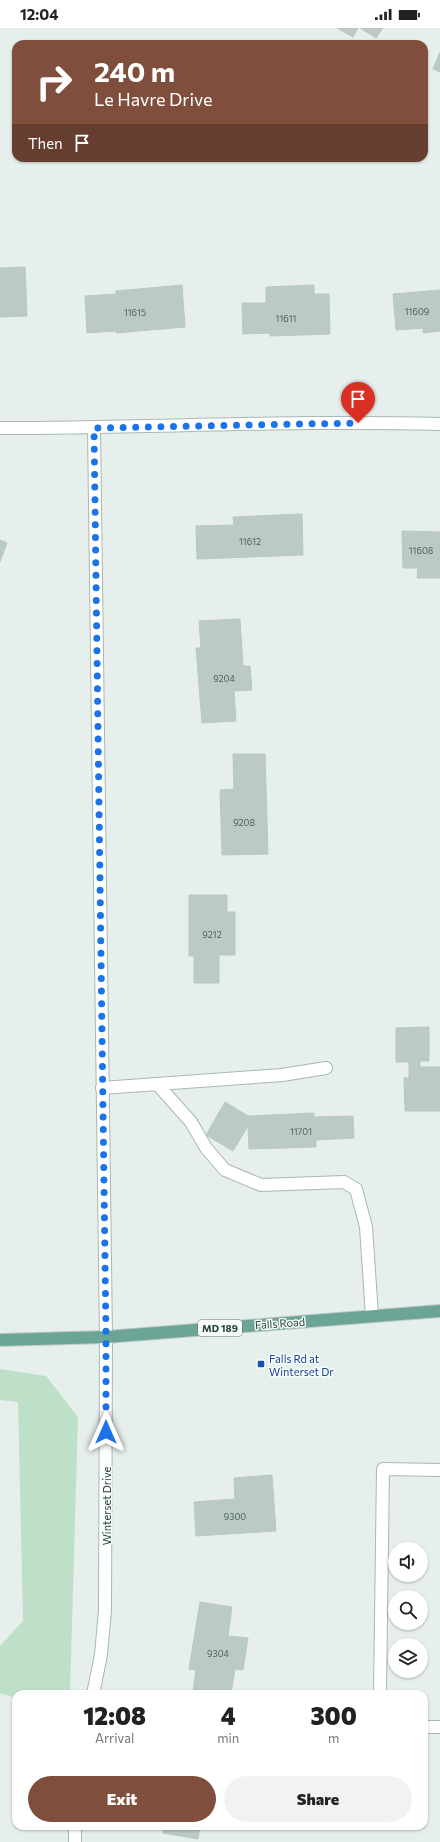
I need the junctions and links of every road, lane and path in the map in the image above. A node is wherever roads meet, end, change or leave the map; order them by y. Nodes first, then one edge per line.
1 (440, 424) edge
2 (0, 428) edge
3 (94, 428) junction
4 (326, 1068) dead end
5 (158, 1085) junction
6 (102, 1088) junction
7 (440, 1311) edge
8 (372, 1316) junction
9 (106, 1336) junction
10 (0, 1340) edge
11 (440, 1470) edge
12 (94, 1690) edge
13 (380, 1690) edge
14 (428, 1727) edge
15 (440, 1727) edge
16 (75, 1830) edge
17 (75, 1842) edge

1 - 3 street
2 - 3 street
3 - 6 street, Winterset Drive
4 - 5 street
5 - 6 street
5 - 8 street
6 - 9 street, Winterset Drive
7 - 8 main road, Falls Road / MD 189
8 - 9 main road, Falls Road / MD 189
9 - 10 main road, Falls Road / MD 189
9 - 12 street, Winterset Drive
11 - 13 street
14 - 15 street
16 - 17 street

